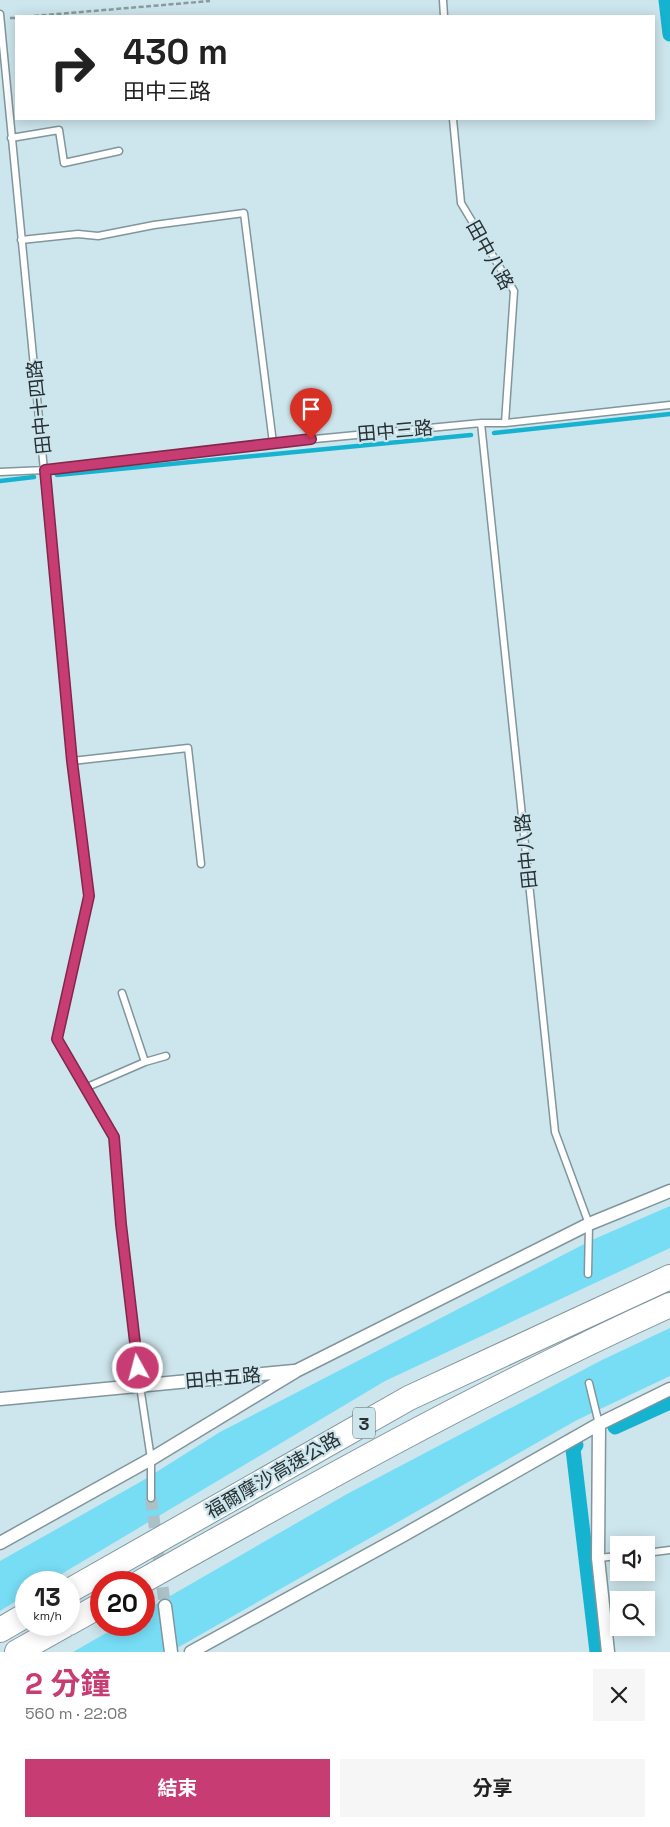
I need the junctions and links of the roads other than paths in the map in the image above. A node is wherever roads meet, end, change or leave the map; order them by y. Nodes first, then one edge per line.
1 (443, 0) edge
2 (0, 14) edge
3 (444, 15) edge
4 (453, 120) edge
5 (11, 138) junction
6 (119, 151) dead end
7 (21, 240) junction
8 (670, 406) edge
9 (481, 423) junction
10 (505, 423) junction
11 (273, 443) junction
12 (45, 470) junction
13 (0, 472) edge
14 (72, 761) junction
15 (201, 864) dead end
16 (122, 993) dead end
17 (166, 1056) dead end
18 (145, 1062) junction
19 (85, 1088) junction
20 (670, 1191) edge
21 (589, 1224) junction
22 (588, 1274) dead end
23 (670, 1277) edge
24 (670, 1305) edge
25 (296, 1371) junction
26 (589, 1383) dead end
27 (140, 1386) junction
28 (670, 1389) edge
29 (0, 1399) edge
30 (599, 1424) junction
31 (152, 1459) junction
32 (151, 1498) tunnel mouth
33 (0, 1544) edge
34 (670, 1550) edge
35 (655, 1552) edge
36 (610, 1557) edge
37 (598, 1558) junction
38 (155, 1574) edge
39 (80, 1585) edge
40 (165, 1606) tunnel mouth
41 (15, 1621) edge
42 (0, 1630) edge
43 (45, 1636) edge
44 (17, 1652) edge
45 (171, 1652) edge
46 (192, 1652) edge
47 (608, 1652) edge

1 - 3 lane
2 - 5 lane, 田中十四路
4 - 10 lane, 田中八路
5 - 6 lane
5 - 7 lane, 田中十四路
7 - 11 lane
7 - 12 lane, 田中十四路
8 - 10 lane, 田中三路
9 - 10 lane, 田中三路
9 - 11 lane, 田中三路
9 - 21 lane, 田中八路
11 - 12 lane, 田中三路
12 - 13 lane, 田中三路
12 - 14 lane, 田中十四路
14 - 15 lane
14 - 19 lane, 田中十四路
16 - 18 lane
17 - 18 lane
18 - 19 lane
19 - 27 lane, 田中十四路
20 - 21 street
21 - 22 lane, 田中八路
21 - 25 street
23 - 39 highway, 福爾摩沙高速公路 / 3
24 - 38 highway, 福爾摩沙高速公路 / 3
25 - 27 street, 田中五路
25 - 31 street
26 - 30 lane
27 - 29 street, 田中五路
27 - 31 lane, 田中十四路
28 - 30 street
30 - 37 street
30 - 46 street
31 - 32 lane, 田中十四路
31 - 33 street
34 - 35 lane
36 - 37 lane
37 - 47 street
40 - 45 street
41 - 42 highway
43 - 44 highway

